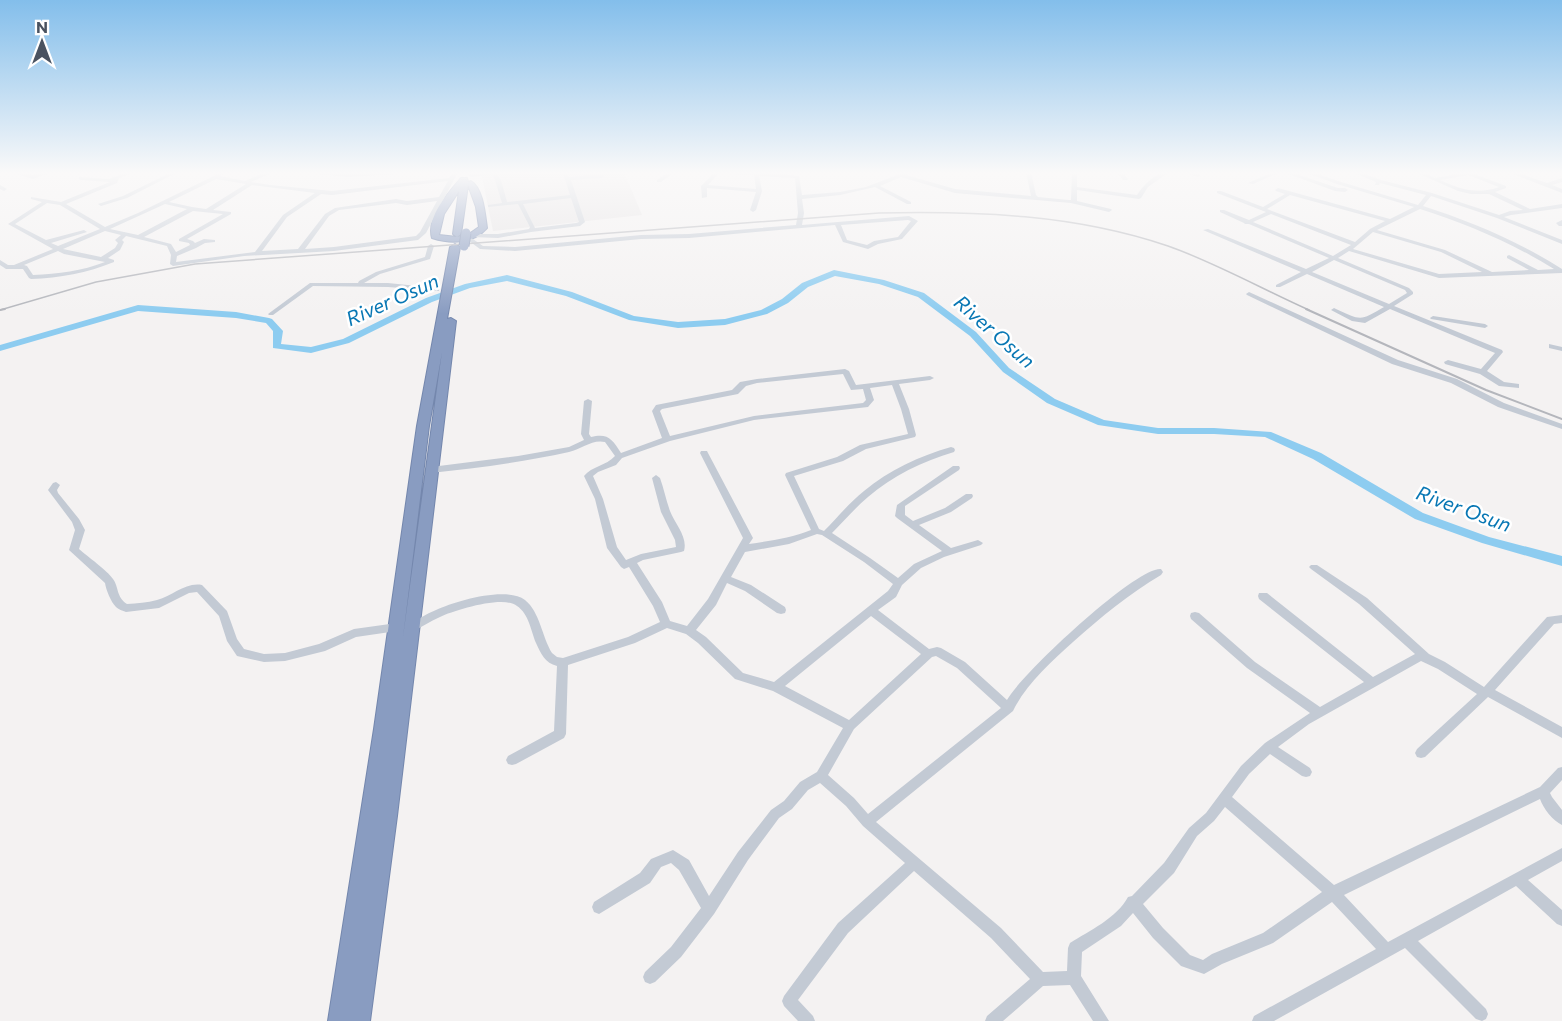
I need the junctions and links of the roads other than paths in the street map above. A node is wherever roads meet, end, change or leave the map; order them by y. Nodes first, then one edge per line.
1 (18, 220) edge
2 (86, 220) edge
3 (123, 220) edge
4 (168, 220) edge
5 (217, 220) edge
6 (282, 220) edge
7 (324, 220) edge
8 (433, 220) edge
9 (435, 220) edge
10 (466, 220) edge
11 (483, 220) edge
12 (529, 220) edge
13 (581, 220) edge
14 (800, 220) edge
15 (885, 220) edge
16 (912, 220) edge
17 (1240, 220) edge
18 (1254, 220) edge
19 (1291, 220) edge
20 (1384, 220) edge
21 (1392, 220) edge
22 (1455, 220) edge
23 (1506, 220) edge
24 (1389, 221) junction
25 (837, 223) junction
26 (1247, 223) junction
27 (431, 226) junction
28 (799, 226) junction
29 (101, 229) junction
30 (531, 230) junction
31 (1206, 230) dead end
32 (1372, 230) junction
33 (131, 236) junction
34 (464, 239) junction
35 (213, 241) dead end
36 (47, 242) junction
37 (1562, 242) edge
38 (1354, 244) junction
39 (431, 246) dead end
40 (194, 247) junction
41 (57, 249) junction
42 (1347, 249) junction
43 (300, 250) junction
44 (258, 252) junction
45 (174, 255) junction
46 (1509, 257) dead end
47 (104, 258) junction
48 (1334, 258) junction
49 (0, 262) edge
50 (16, 266) junction
51 (1562, 271) edge
52 (1305, 272) junction
53 (1538, 272) junction
54 (1491, 274) junction
55 (356, 284) junction
56 (1278, 286) dead end
57 (437, 290) dead end
58 (1249, 294) dead end
59 (1389, 306) junction
60 (448, 308) junction
61 (1334, 310) dead end
62 (272, 314) dead end
63 (1415, 316) junction
64 (1485, 326) dead end
65 (1552, 346) dead end
66 (1562, 349) edge
67 (1448, 362) dead end
68 (1483, 372) junction
69 (930, 378) dead end
70 (895, 384) junction
71 (1516, 386) dead end
72 (866, 387) junction
73 (588, 401) dead end
74 (1562, 427) edge
75 (667, 439) junction
76 (588, 440) junction
77 (951, 450) dead end
78 (704, 453) dead end
79 (620, 456) junction
80 (956, 468) dead end
81 (431, 470) junction
82 (656, 478) dead end
83 (56, 484) dead end
84 (969, 496) dead end
85 (911, 525) junction
86 (821, 532) junction
87 (978, 543) dead end
88 (742, 549) junction
89 (950, 552) junction
90 (631, 562) junction
91 (1314, 567) dead end
92 (1158, 572) dead end
93 (727, 579) junction
94 (898, 583) junction
95 (1263, 596) dead end
96 (781, 610) dead end
97 (872, 611) junction
98 (1195, 616) dead end
99 (1562, 619) edge
100 (666, 624) junction
101 (404, 627) junction
102 (689, 631) junction
103 (928, 654) junction
104 (1425, 656) junction
105 (563, 662) junction
106 (1373, 683) junction
107 (776, 687) junction
108 (1486, 692) junction
109 (1009, 708) junction
110 (1319, 713) junction
111 (850, 726) junction
112 (1562, 733) edge
113 (1269, 747) junction
114 (1420, 753) dead end
115 (512, 760) dead end
116 (1306, 772) dead end
117 (1562, 772) edge
118 (821, 776) junction
119 (1544, 790) junction
120 (1224, 798) junction
121 (1562, 819) edge
122 (867, 822) junction
123 (1562, 855) edge
124 (914, 862) junction
125 (1518, 879) junction
126 (1333, 893) junction
127 (1133, 902) junction
128 (599, 908) dead end
129 (709, 909) junction
130 (1562, 919) edge
131 (1407, 940) junction
132 (1387, 951) junction
133 (650, 977) dead end
134 (1074, 978) junction
135 (1041, 979) junction
136 (1481, 1014) dead end
137 (339, 1021) edge
138 (359, 1021) edge
139 (808, 1021) edge
140 (992, 1021) edge
141 (1102, 1021) edge
142 (1259, 1021) edge

1 - 36 street
2 - 29 street
3 - 29 street
4 - 33 street
5 - 40 street
6 - 44 street
7 - 43 street
8 - 27 street
9 - 27 highway
10 - 34 highway
11 - 34 highway
12 - 30 street
13 - 30 street
14 - 28 street
15 - 25 street
16 - 25 street
17 - 26 street
18 - 26 street
19 - 38 street
20 - 24 street
21 - 24 street
22 - 51 street
23 - 37 street
24 - 32 street
25 - 28 street
26 - 48 street
27 - 34 highway
27 - 43 street
28 - 34 street
29 - 33 street
29 - 36 street
29 - 41 street
30 - 34 street
31 - 52 street
32 - 38 street
32 - 54 street
33 - 45 street
33 - 47 street
34 - 60 highway
35 - 40 street
36 - 41 street
38 - 42 street
39 - 55 street
40 - 45 street
41 - 47 street
41 - 50 street
42 - 48 street
42 - 54 street
43 - 44 street
44 - 45 street
46 - 53 street
47 - 50 street
48 - 52 street
48 - 59 street
49 - 50 street
51 - 53 street
52 - 56 street
52 - 59 street
53 - 54 street
55 - 57 street
55 - 62 street
58 - 74 street
59 - 61 street
59 - 63 street
60 - 81 highway
60 - 101 highway
63 - 64 street
63 - 68 street
65 - 66 street
67 - 68 street
68 - 71 street
69 - 70 street
70 - 72 street
70 - 86 street
72 - 75 street
72 - 75 street
73 - 76 street
75 - 79 street
76 - 79 street
76 - 81 street
77 - 86 street
78 - 88 street
79 - 90 street
80 - 85 street
81 - 101 highway
82 - 90 street
83 - 101 street
84 - 85 street
85 - 89 street
86 - 88 street
86 - 94 street
87 - 89 street
88 - 93 street
89 - 94 street
90 - 100 street
91 - 104 street
92 - 109 street
93 - 96 street
93 - 102 street
94 - 97 street
95 - 106 street
97 - 103 street
97 - 107 street
98 - 110 street
99 - 108 street
100 - 102 street
100 - 105 street
101 - 105 street
101 - 137 highway
101 - 138 highway
102 - 107 street
103 - 109 street
103 - 111 street
104 - 106 street
104 - 108 street
105 - 115 street
106 - 110 street
107 - 111 street
108 - 112 street
108 - 114 street
109 - 122 street
110 - 113 street
111 - 118 street
113 - 116 street
113 - 120 street
117 - 119 street
118 - 122 street
118 - 129 street
119 - 121 street
119 - 126 street
120 - 126 street
120 - 127 street
122 - 124 street
123 - 125 street
124 - 135 street
124 - 139 street
125 - 130 street
125 - 131 street
126 - 127 street
126 - 132 street
127 - 134 street
128 - 129 street
129 - 133 street
131 - 132 street
131 - 136 street
132 - 142 street
134 - 135 street
134 - 141 street
135 - 140 street

